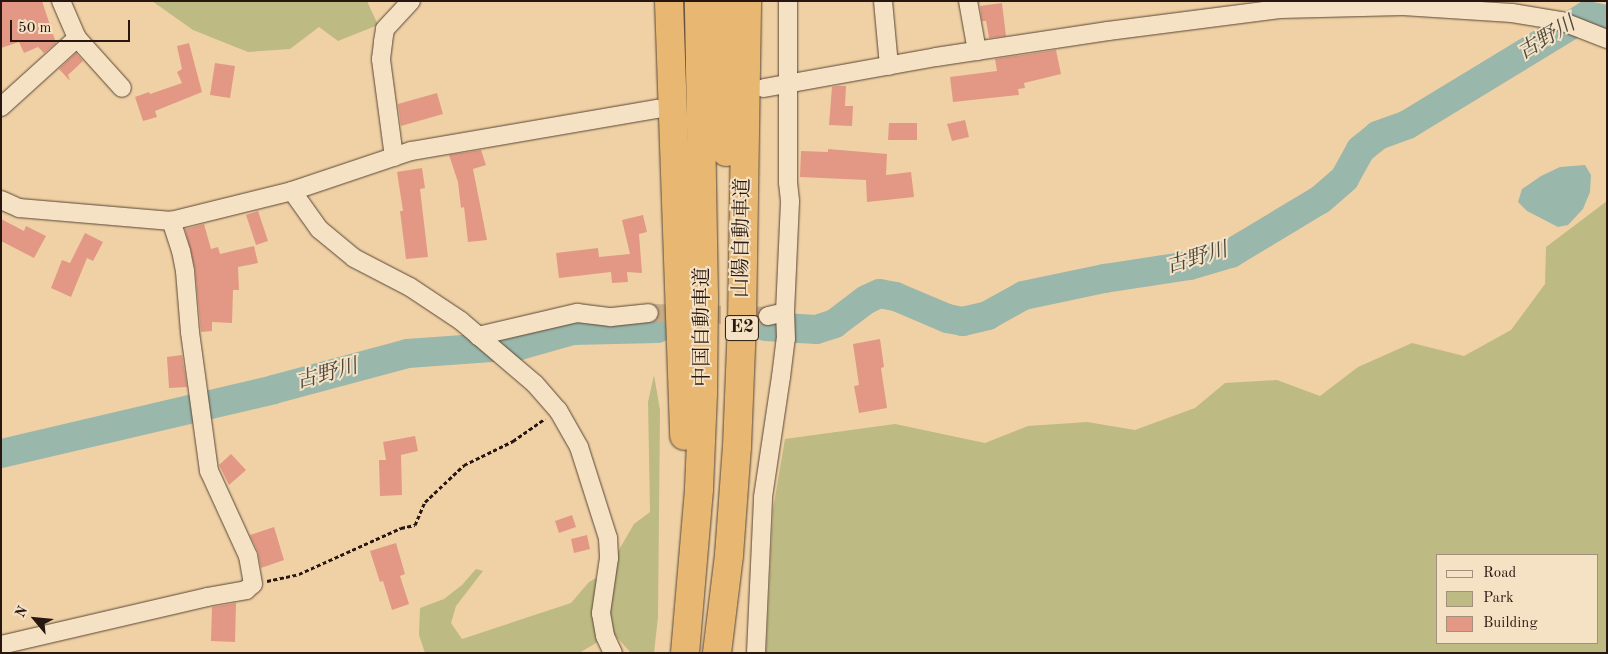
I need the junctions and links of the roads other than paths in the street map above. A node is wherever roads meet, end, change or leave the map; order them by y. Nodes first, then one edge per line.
1 (61, 1) edge
2 (411, 1) edge
3 (669, 1) edge
4 (699, 1) edge
5 (724, 1) edge
6 (747, 1) edge
7 (788, 1) edge
8 (883, 1) edge
9 (968, 1) edge
10 (77, 38) junction
11 (1607, 39) edge
12 (977, 51) junction
13 (888, 66) junction
14 (789, 84) junction
15 (122, 88) dead end
16 (764, 88) dead end
17 (1, 107) edge
18 (658, 109) dead end
19 (394, 157) junction
20 (292, 191) junction
21 (1, 200) edge
22 (170, 220) junction
23 (649, 314) tunnel mouth
24 (478, 336) junction
25 (1, 645) edge
26 (613, 653) edge
27 (679, 653) edge
28 (685, 653) edge
29 (713, 653) edge
30 (717, 653) edge
31 (756, 653) edge

1 - 10 street
2 - 19 street
3 - 27 highway
4 - 28 highway, 中国自動車道
5 - 29 highway, 中国自動車道
6 - 30 highway, 山陽自動車道 / E2
7 - 14 street
8 - 13 street
9 - 12 street
10 - 15 street
10 - 17 street
11 - 12 street
12 - 13 street
13 - 14 street
14 - 16 street
14 - 31 street
18 - 19 street
19 - 20 street
20 - 22 street
20 - 24 street
21 - 22 street
22 - 25 street
23 - 24 street
24 - 26 street

